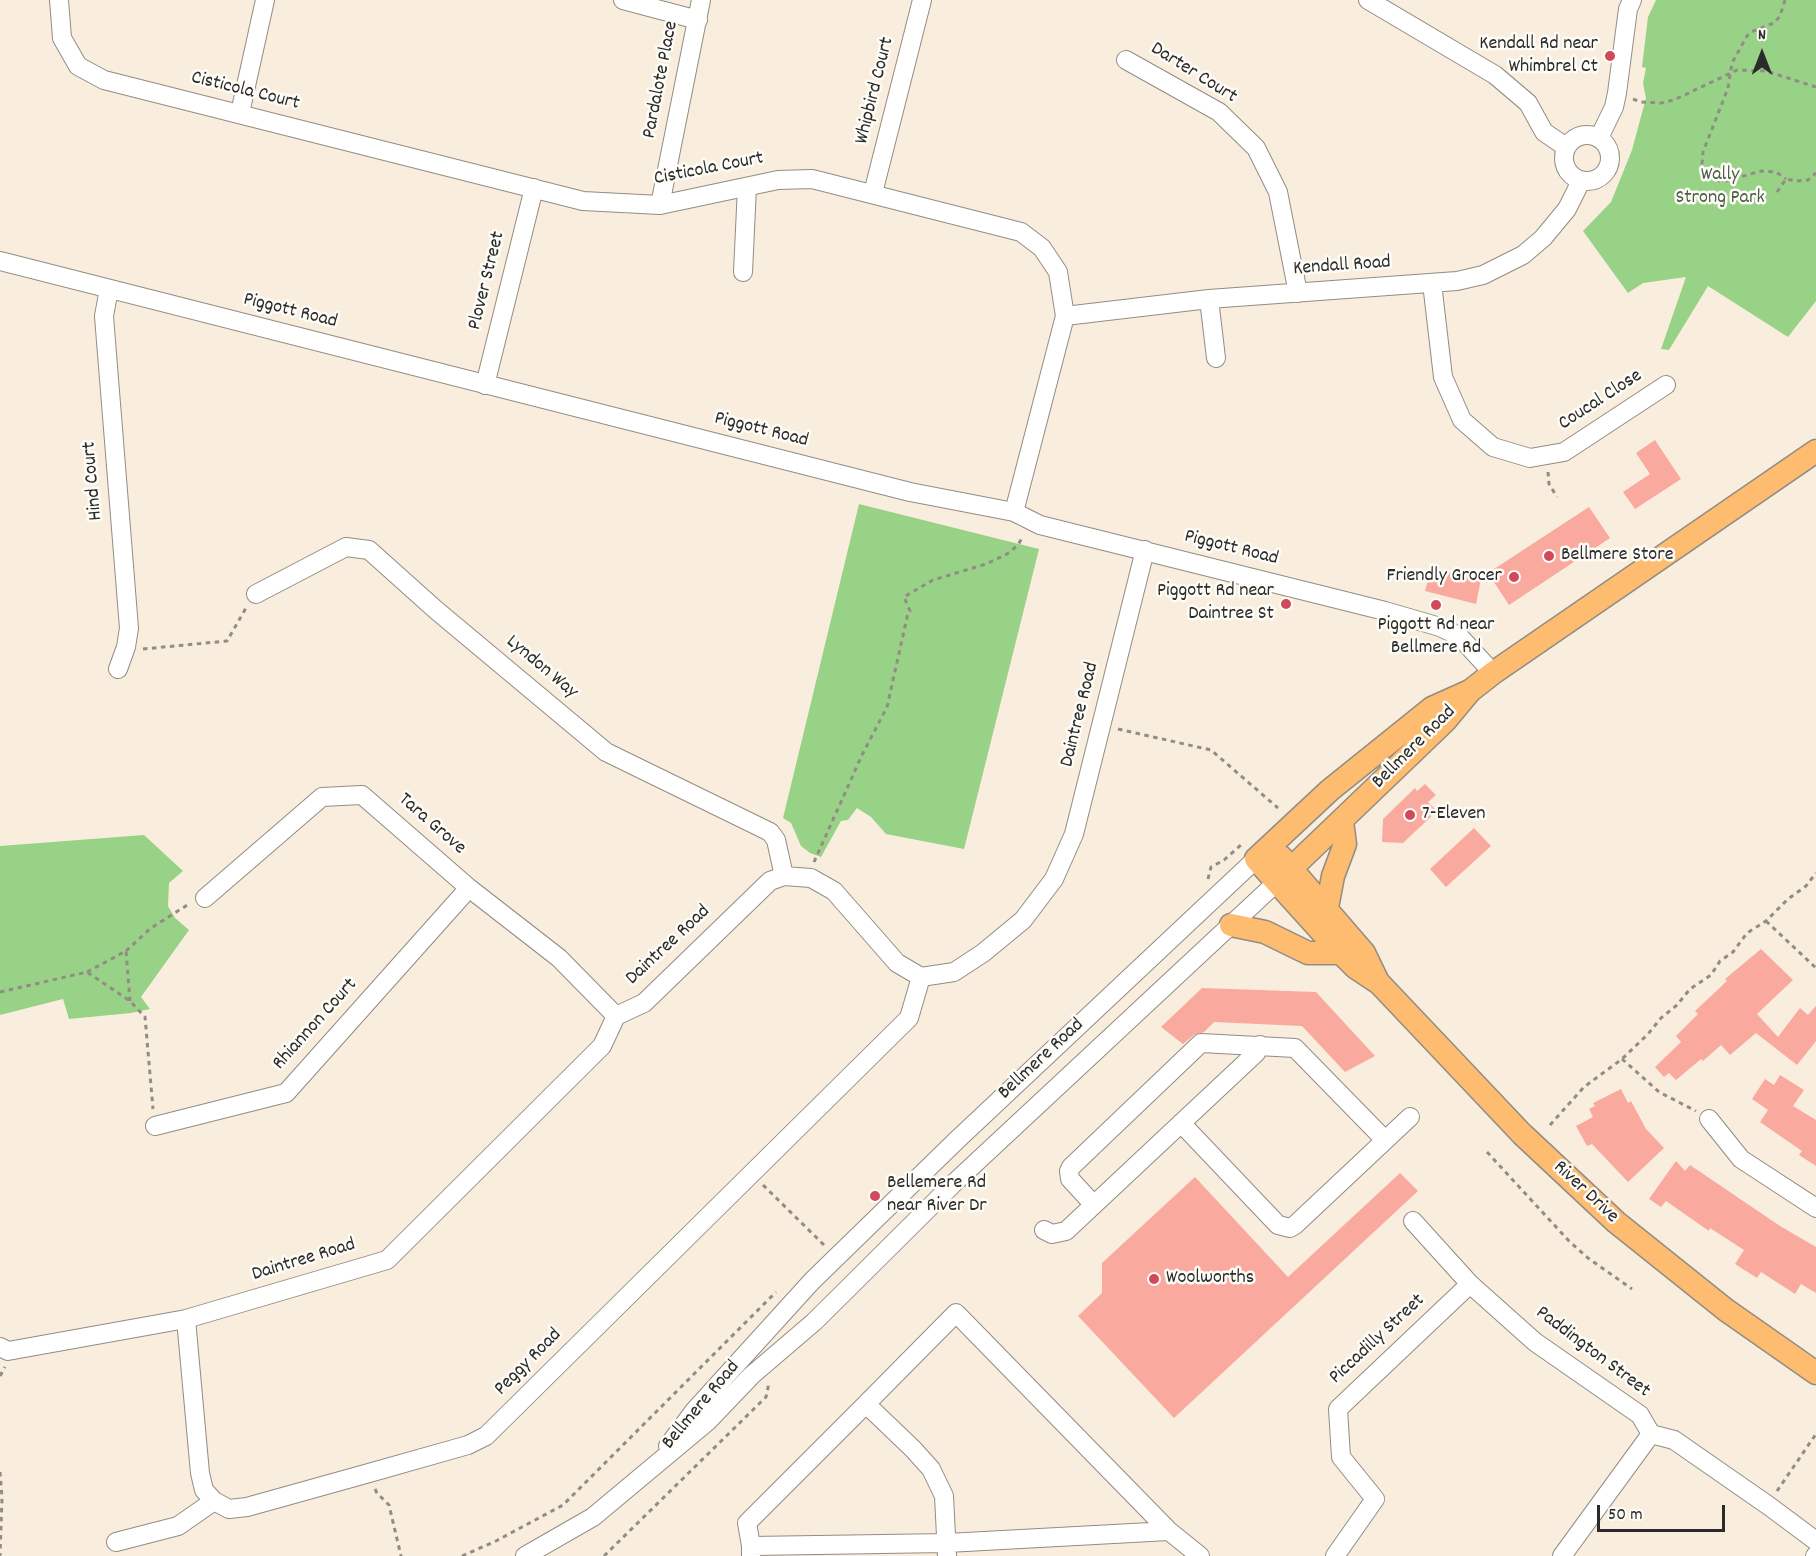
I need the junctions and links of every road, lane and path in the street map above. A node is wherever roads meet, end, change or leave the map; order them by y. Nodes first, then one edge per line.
1 (59, 0) edge
2 (265, 0) edge
3 (623, 0) edge
4 (701, 0) edge
5 (922, 0) edge
6 (1368, 0) edge
7 (1632, 0) edge
8 (1785, 0) edge
9 (698, 20) junction
10 (1126, 60) dead end
11 (1730, 74) junction
12 (1816, 87) edge
13 (1617, 93) junction
14 (240, 113) junction
15 (1599, 138) junction
16 (1566, 147) junction
17 (1816, 173) edge
18 (1786, 178) junction
19 (1581, 180) junction
20 (747, 187) junction
21 (534, 188) junction
22 (1777, 192) dead end
23 (873, 193) junction
24 (660, 205) junction
25 (0, 261) edge
26 (743, 272) dead end
27 (1432, 283) junction
28 (109, 289) junction
29 (1298, 293) junction
30 (1209, 299) junction
31 (1065, 316) junction
32 (1216, 358) dead end
33 (485, 385) junction
34 (1666, 385) dead end
35 (1816, 451) edge
36 (1548, 472) dead end
37 (1557, 497) dead end
38 (1020, 515) junction
39 (1144, 550) junction
40 (256, 594) joint
41 (126, 647) junction
42 (118, 669) dead end
43 (1493, 673) junction
44 (1470, 691) junction
45 (1102, 725) junction
46 (1278, 808) dead end
47 (1342, 821) junction
48 (1263, 852) junction
49 (1816, 873) edge
50 (1284, 875) junction
51 (784, 876) junction
52 (811, 878) junction
53 (469, 888) junction
54 (205, 898) joint
55 (1327, 908) junction
56 (1766, 921) junction
57 (1231, 925) junction
58 (126, 951) junction
59 (1341, 953) junction
60 (1816, 968) edge
61 (87, 972) junction
62 (921, 977) junction
63 (1379, 983) junction
64 (0, 992) edge
65 (130, 1001) junction
66 (616, 1016) junction
67 (1260, 1045) junction
68 (1622, 1059) junction
69 (1410, 1117) dead end
70 (1709, 1119) joint
71 (1181, 1123) junction
72 (1550, 1125) dead end
73 (155, 1126) joint
74 (1385, 1140) junction
75 (1487, 1152) dead end
76 (758, 1168) junction
77 (1094, 1204) junction
78 (1816, 1208) edge
79 (1413, 1221) dead end
80 (1044, 1230) dead end
81 (824, 1245) dead end
82 (1470, 1284) junction
83 (1632, 1289) dead end
84 (186, 1319) junction
85 (0, 1347) edge
86 (1816, 1373) edge
87 (766, 1397) dead end
88 (866, 1404) junction
89 (1651, 1434) junction
90 (1816, 1434) edge
91 (651, 1469) junction
92 (0, 1472) edge
93 (369, 1473) junction
94 (1781, 1496) dead end
95 (214, 1501) junction
96 (1169, 1531) junction
97 (1816, 1541) edge
98 (116, 1542) dead end
99 (947, 1549) edge
100 (751, 1551) edge
101 (0, 1556) edge
102 (400, 1556) edge
103 (525, 1556) edge
104 (604, 1556) edge
105 (1200, 1556) edge
106 (1335, 1556) edge
107 (1562, 1556) edge

1 - 14 street, Cisticola Court
2 - 14 street
3 - 9 street
4 - 9 street, Pardalote Place
5 - 23 street, Whipbird Court
6 - 16 street
7 - 13 street
8 - 11 path
9 - 24 street, Pardalote Place
10 - 29 street, Darter Court
11 - 12 path
11 - 13 path
11 - 18 path
13 - 15 street
14 - 21 street, Cisticola Court
15 - 16 street
15 - 19 street
16 - 19 street
17 - 18 path
18 - 22 path
19 - 27 street, Kendall Road
20 - 23 street, Cisticola Court
20 - 24 street, Cisticola Court
20 - 26 street
21 - 24 street, Cisticola Court
21 - 33 street, Plover Street
23 - 31 street, Cisticola Court
25 - 28 street, Piggott Road
27 - 29 street, Kendall Road
27 - 34 street, Coucal Close
28 - 33 street, Piggott Road
28 - 41 street, Hind Court
29 - 30 street, Kendall Road
30 - 31 street, Kendall Road
30 - 32 street
31 - 38 street, Cisticola Court
33 - 38 street, Piggott Road
35 - 43 main road, Bellmere Road
36 - 37 path
38 - 39 street, Piggott Road
38 - 52 path
39 - 43 street, Piggott Road
39 - 45 street, Daintree Road
40 - 41 path
40 - 51 street, Lyndon Way
41 - 42 street, Hind Court
43 - 44 main road, Bellmere Road
44 - 47 main road, Bellmere Road
44 - 48 main road, Bellmere Road
45 - 46 path
45 - 62 street, Daintree Road
47 - 50 main road, Bellmere Road
47 - 55 main road
48 - 50 main road, River Drive
48 - 91 street, Bellmere Road
49 - 56 path
50 - 55 main road, River Drive
50 - 57 street, Bellmere Road
50 - 59 main road, River Drive
51 - 52 street
51 - 66 street, Daintree Road
52 - 62 street
53 - 54 street, Tara Grove
53 - 66 street, Tara Grove
53 - 73 street, Rhiannon Court
54 - 58 path
55 - 63 main road, River Drive
56 - 60 path
56 - 68 path
57 - 59 main road
57 - 91 street, Bellmere Road
58 - 61 path
58 - 65 path
59 - 63 main road, River Drive
61 - 64 path
61 - 65 path
62 - 76 street, Peggy Road
63 - 86 main road, River Drive
65 - 73 path
66 - 84 street, Daintree Road
67 - 71 street
67 - 74 street
67 - 77 street
68 - 70 path
68 - 72 path
69 - 74 street
70 - 78 street
71 - 74 street
71 - 77 street
75 - 83 path
76 - 81 path
76 - 93 street, Peggy Road
77 - 80 street
79 - 82 street, Paddington Street
82 - 89 street, Paddington Street
82 - 106 street, Piccadilly Street
84 - 85 street, Daintree Road
84 - 95 street
87 - 104 path
88 - 96 street
88 - 99 street
88 - 100 street
89 - 97 street
89 - 107 street
90 - 94 path
91 - 103 street, Bellmere Road
92 - 101 path
93 - 95 street, Peggy Road
93 - 102 path
95 - 98 street
96 - 99 street
96 - 105 street
99 - 100 street

